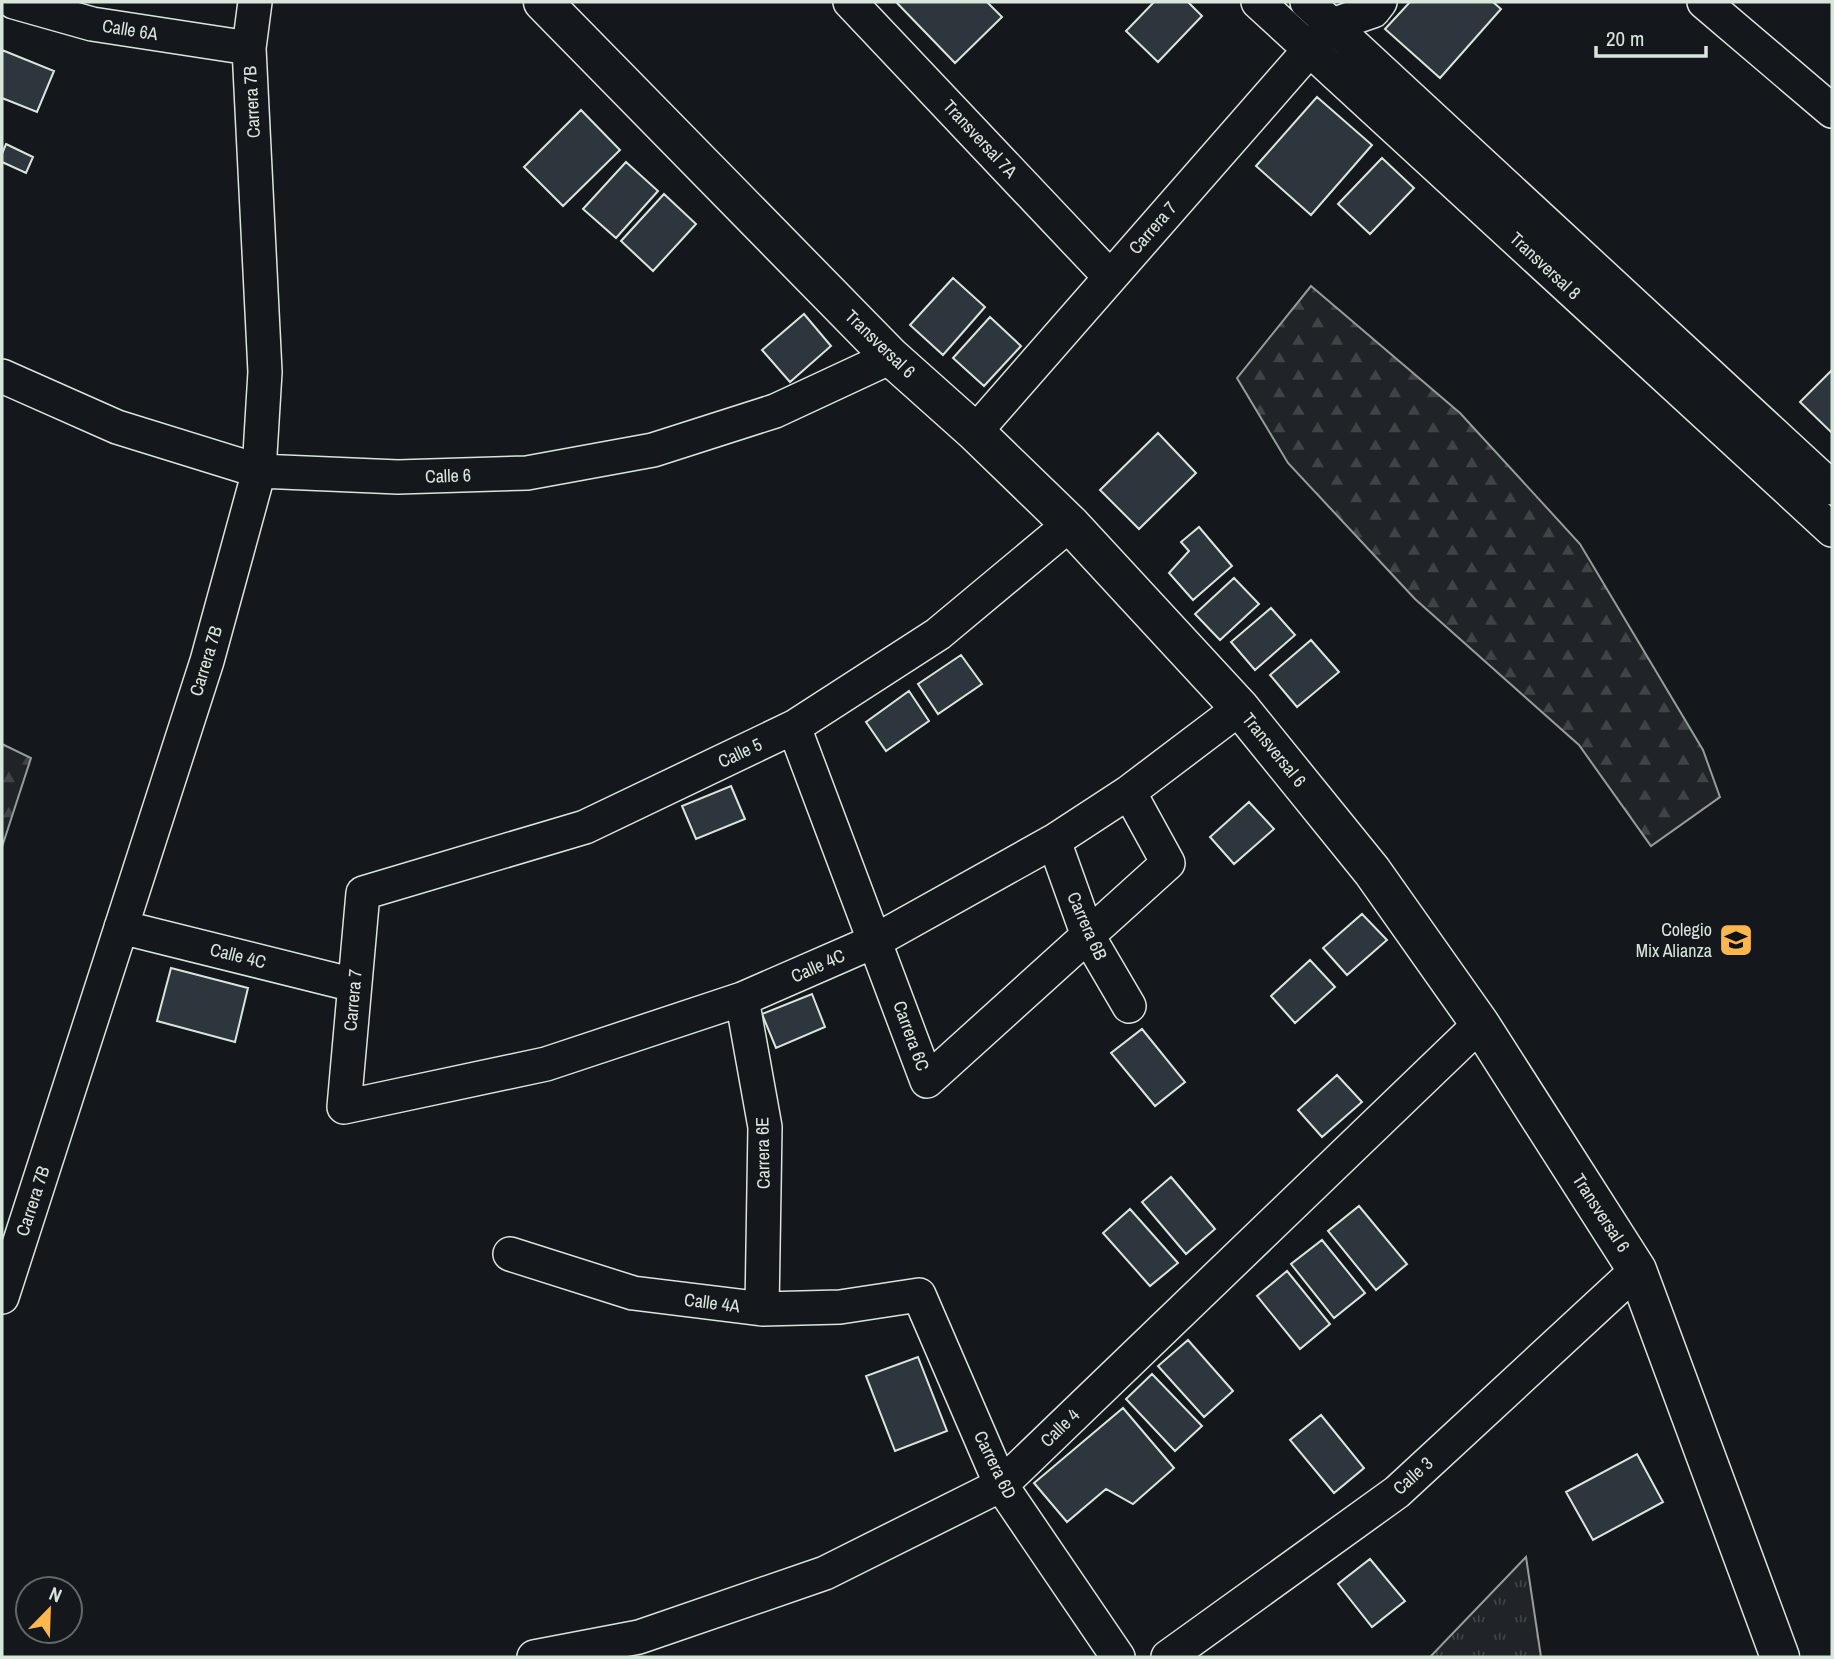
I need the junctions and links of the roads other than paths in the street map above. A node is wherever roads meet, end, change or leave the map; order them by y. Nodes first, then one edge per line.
1 (14, 2) edge
2 (255, 2) edge
3 (543, 2) edge
4 (850, 2) edge
5 (1258, 2) edge
6 (1307, 2) edge
7 (1380, 2) edge
8 (1704, 2) edge
9 (1336, 13) edge
10 (249, 48) junction
11 (1310, 49) junction
12 (1832, 111) edge
13 (1110, 277) junction
14 (891, 357) junction
15 (2, 376) edge
16 (975, 432) junction
17 (259, 471) junction
18 (1832, 488) edge
19 (1070, 524) junction
20 (1832, 530) edge
21 (1240, 708) junction
22 (794, 727) junction
23 (1129, 792) junction
24 (1054, 842) junction
25 (363, 893) joint
26 (121, 927) junction
27 (1088, 936) junction
28 (875, 941) junction
29 (354, 985) junction
30 (742, 999) junction
31 (1129, 1006) dead end
32 (1480, 1024) junction
33 (344, 1107) joint
34 (510, 1254) dead end
35 (1637, 1270) junction
36 (919, 1295) joint
37 (2, 1297) edge
38 (762, 1309) junction
39 (1001, 1485) junction
40 (534, 1657) edge
41 (1118, 1657) edge
42 (1168, 1657) edge
43 (1780, 1657) edge

1 - 10 street, Calle 6A
2 - 10 street, Carrera 7B
3 - 14 street, Transversal 6
4 - 13 street, Transversal 7A
5 - 11 street, Transversal 8
6 - 9 street, Transversal 8
7 - 9 street
8 - 12 street
9 - 11 street, Carrera 7
9 - 18 street, Transversal 8
10 - 17 street, Carrera 7B
11 - 13 street, Carrera 7
11 - 20 street, Transversal 8
13 - 16 street, Carrera 7
14 - 16 street, Transversal 6
14 - 17 street, Calle 6
15 - 17 street, Calle 6
16 - 19 street, Transversal 6
17 - 26 street, Carrera 7B
19 - 21 street, Transversal 6
19 - 22 street, Calle 5
21 - 23 street, Calle 4C
21 - 32 street, Transversal 6
22 - 25 street, Calle 5
22 - 28 street, Carrera 6C
23 - 24 street, Calle 4C
23 - 27 street, Carrera 6C
24 - 27 street, Carrera 6B
24 - 28 street, Calle 4C
25 - 29 street, Carrera 7
26 - 29 street, Calle 4C
26 - 37 street, Carrera 7B
27 - 28 street, Carrera 6C
27 - 31 street, Carrera 6B
28 - 30 street, Calle 4C
29 - 33 street, Carrera 7
30 - 33 street, Calle 4C
30 - 38 street, Carrera 6E
32 - 35 street, Transversal 6
32 - 39 street, Calle 4
34 - 38 street, Calle 4A
35 - 42 street, Calle 3
35 - 43 street, Transversal 6
36 - 38 street, Calle 4A
36 - 39 street, Carrera 6D
39 - 40 street, Calle 4
39 - 41 street, Carrera 6D

